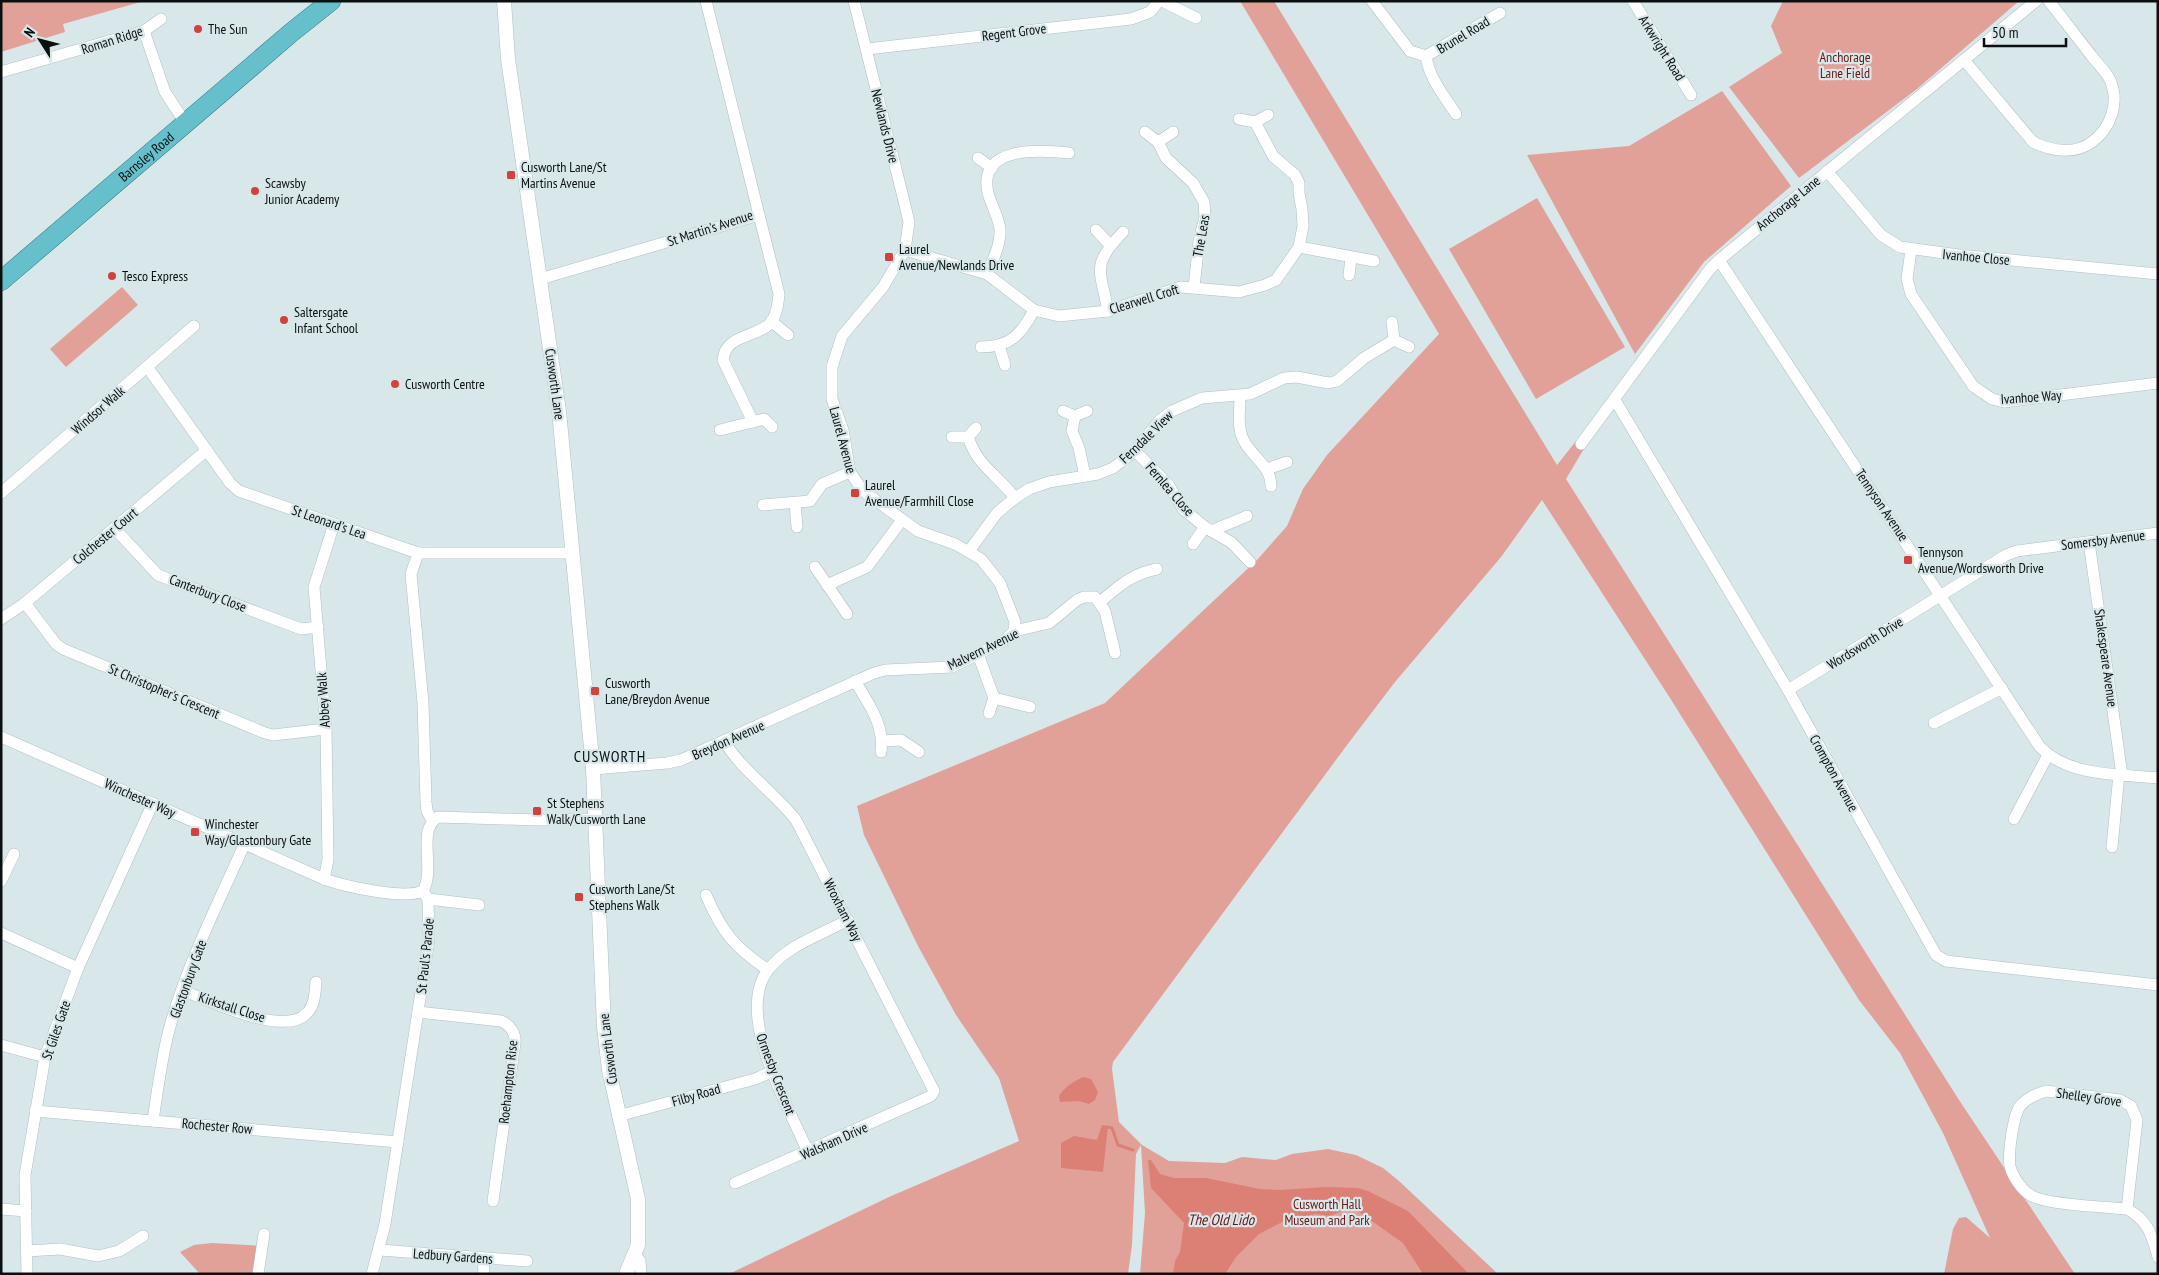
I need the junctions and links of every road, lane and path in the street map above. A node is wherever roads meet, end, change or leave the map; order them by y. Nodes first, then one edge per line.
1 (315, 1) edge
2 (331, 1) edge
3 (504, 1) edge
4 (706, 1) edge
5 (854, 1) edge
6 (1372, 1) edge
7 (1633, 1) edge
8 (2036, 1) edge
9 (2049, 1) edge
10 (1159, 2) edge
11 (1500, 13) dead end
12 (1196, 18) dead end
13 (162, 19) dead end
14 (144, 31) junction
15 (292, 32) junction
16 (867, 49) junction
17 (1426, 56) junction
18 (1964, 60) junction
19 (1, 72) edge
20 (1691, 95) dead end
21 (1456, 114) dead end
22 (1268, 115) dead end
23 (1239, 119) dead end
24 (1255, 122) junction
25 (186, 124) junction
26 (1145, 132) dead end
27 (1173, 132) dead end
28 (1158, 142) junction
29 (1069, 153) dead end
30 (978, 158) dead end
31 (992, 168) junction
32 (1827, 171) junction
33 (759, 215) junction
34 (1096, 230) dead end
35 (1123, 232) dead end
36 (1110, 245) junction
37 (1299, 247) junction
38 (905, 250) junction
39 (1911, 250) junction
40 (1351, 258) junction
41 (1719, 260) junction
42 (1374, 261) dead end
43 (988, 274) junction
44 (2158, 274) edge
45 (1349, 275) dead end
46 (540, 279) junction
47 (1, 280) edge
48 (1194, 287) junction
49 (1034, 310) junction
50 (1108, 311) junction
51 (771, 321) junction
52 (1392, 322) dead end
53 (194, 326) dead end
54 (788, 334) dead end
55 (1394, 340) junction
56 (1000, 346) junction
57 (981, 347) dead end
58 (1409, 347) dead end
59 (1005, 365) dead end
60 (148, 368) junction
61 (2158, 384) edge
62 (1240, 396) junction
63 (1615, 400) junction
64 (1063, 411) dead end
65 (1087, 411) dead end
66 (1076, 416) junction
67 (753, 422) junction
68 (772, 427) dead end
69 (976, 428) dead end
70 (720, 430) dead end
71 (952, 437) dead end
72 (968, 438) junction
73 (1581, 444) dead end
74 (207, 450) junction
75 (1135, 451) junction
76 (1287, 462) dead end
77 (1267, 469) junction
78 (850, 472) junction
79 (1085, 476) junction
80 (1271, 486) dead end
81 (1, 493) edge
82 (1015, 498) junction
83 (795, 503) junction
84 (763, 506) dead end
85 (1247, 516) dead end
86 (902, 520) junction
87 (334, 524) junction
88 (797, 527) dead end
89 (115, 529) junction
90 (1208, 529) junction
91 (2158, 533) edge
92 (2089, 542) junction
93 (1193, 544) dead end
94 (969, 551) junction
95 (418, 553) junction
96 (573, 553) junction
97 (1250, 562) dead end
98 (815, 567) dead end
99 (1157, 570) dead end
100 (827, 585) junction
101 (1942, 595) junction
102 (1100, 602) junction
103 (25, 603) junction
104 (847, 614) dead end
105 (1, 619) edge
106 (318, 627) junction
107 (1014, 631) junction
108 (1115, 653) dead end
109 (978, 654) junction
110 (855, 681) junction
111 (2002, 688) junction
112 (1788, 690) junction
113 (994, 698) junction
114 (1030, 707) dead end
115 (989, 713) dead end
116 (1934, 723) dead end
117 (326, 729) junction
118 (1, 737) edge
119 (724, 741) junction
120 (919, 752) dead end
121 (2048, 755) junction
122 (593, 769) junction
123 (2121, 774) junction
124 (2158, 778) edge
125 (153, 803) junction
126 (595, 819) junction
127 (2014, 819) dead end
128 (432, 820) junction
129 (245, 844) junction
130 (2112, 847) dead end
131 (14, 851) dead end
132 (324, 879) junction
133 (1, 881) edge
134 (705, 893) dead end
135 (426, 895) junction
136 (479, 905) dead end
137 (848, 920) junction
138 (1, 933) edge
139 (78, 968) junction
140 (768, 970) junction
141 (316, 979) dead end
142 (2158, 985) edge
143 (182, 990) junction
144 (418, 1012) junction
145 (1, 1045) edge
146 (45, 1057) junction
147 (773, 1071) junction
148 (931, 1096) joint
149 (35, 1110) junction
150 (618, 1116) junction
151 (153, 1121) junction
152 (398, 1142) junction
153 (808, 1152) junction
154 (735, 1183) dead end
155 (493, 1201) dead end
156 (1, 1209) edge
157 (2126, 1209) junction
158 (26, 1211) junction
159 (264, 1234) dead end
160 (143, 1236) dead end
161 (380, 1250) junction
162 (27, 1251) junction
163 (635, 1254) junction
164 (2158, 1257) edge
165 (483, 1260) junction
166 (527, 1261) dead end
167 (27, 1274) edge
168 (258, 1274) edge
169 (372, 1274) edge
170 (484, 1274) edge
171 (626, 1274) edge
172 (641, 1274) edge

1 - 15 highway
2 - 15 highway
3 - 46 street, Cusworth Lane
4 - 33 street, St Martin's Avenue
5 - 16 street, Newlands Drive
6 - 17 street, Brunel Road
7 - 20 street, Arkwright Road
8 - 18 street, Anchorage Lane
9 - 18 street
10 - 12 street
10 - 16 street, Regent Grove
11 - 17 street, Brunel Road
13 - 14 street, Roman Ridge
14 - 19 street, Roman Ridge
14 - 25 street
15 - 25 highway, Barnsley Road
16 - 38 street, Newlands Drive
17 - 21 street, Brunel Road
18 - 32 street, Anchorage Lane
22 - 24 street
23 - 24 street
24 - 37 street, Clearwell Croft
25 - 47 highway, Barnsley Road
26 - 28 street, The Leas
27 - 28 street
28 - 48 street, The Leas
29 - 31 street
30 - 31 street
31 - 43 street
32 - 39 street, Ivanhoe Close
32 - 41 street, Anchorage Lane
33 - 46 street, St Martin's Avenue
33 - 51 street
34 - 36 street
35 - 36 street
36 - 50 street
37 - 40 street
37 - 48 street, Clearwell Croft
38 - 43 street, Clearwell Croft
38 - 78 street, Laurel Avenue
39 - 44 street, Ivanhoe Close
39 - 61 street, Ivanhoe Way
40 - 42 street
40 - 45 street
41 - 63 street, Anchorage Lane
41 - 101 street, Tennyson Avenue
43 - 49 street, Clearwell Croft
46 - 96 street, Cusworth Lane
48 - 50 street, Clearwell Croft
49 - 50 street, Clearwell Croft
49 - 56 street
51 - 54 street
51 - 67 street
52 - 55 street
53 - 60 street, Windsor Walk
55 - 58 street
55 - 62 street, Ferndale View
56 - 57 street
56 - 59 street
60 - 74 street, St Leonard's Lea
60 - 81 street, Windsor Walk
62 - 75 street, Ferndale View
62 - 77 street
63 - 73 street, Anchorage Lane
63 - 112 street, Crompton Avenue
64 - 66 street
65 - 66 street
66 - 79 street
67 - 68 street
67 - 70 street
69 - 72 street
71 - 72 street
72 - 82 street
74 - 87 street, St Leonard's Lea
74 - 89 street, Colchester Court
75 - 79 street, Ferndale View
75 - 90 street, Fernlea Close
76 - 77 street
77 - 80 street
78 - 83 street
78 - 86 street, Laurel Avenue
79 - 82 street, Ferndale View
82 - 94 street, Ferndale View
83 - 84 street
83 - 88 street
85 - 90 street
86 - 94 street, Laurel Avenue
86 - 100 street
87 - 95 street, St Leonard's Lea
87 - 106 street, Abbey Walk
89 - 103 street, Colchester Court
89 - 106 street, Canterbury Close
90 - 93 street, Fernlea Close
90 - 97 street, Fernlea Close
91 - 92 street, Somersby Avenue
92 - 101 street, Somersby Avenue
92 - 123 street, Shakespeare Avenue
94 - 107 street, Laurel Avenue
95 - 96 street, St Leonard's Lea
95 - 128 street, St Paul's Parade
96 - 122 street, Cusworth Lane
98 - 100 street
99 - 102 street
100 - 104 street
101 - 111 street, Tennyson Avenue
101 - 112 street, Wordsworth Drive
102 - 107 street, Malvern Avenue
102 - 108 street
103 - 105 street, Colchester Court
103 - 117 street, St Christopher's Crescent
106 - 117 street, Abbey Walk
107 - 109 street, Malvern Avenue
109 - 110 street, Malvern Avenue
109 - 113 street
110 - 119 street, Breydon Avenue
110 - 120 street
111 - 116 street
111 - 121 street, Tennyson Avenue
112 - 142 street, Crompton Avenue
113 - 114 street
113 - 115 street
117 - 132 street, Abbey Walk
118 - 125 street, Winchester Way
119 - 122 street, Breydon Avenue
119 - 137 street, Wroxham Way
121 - 123 street
121 - 127 street
122 - 126 street, Cusworth Lane
123 - 124 street
123 - 130 street, Shakespeare Avenue
125 - 129 street, Winchester Way
125 - 139 street, St Giles Gate
126 - 128 street
126 - 150 street, Cusworth Lane
128 - 135 street, St Paul's Parade
129 - 132 street, Winchester Way
129 - 143 street, Glastonbury Gate
131 - 133 street
132 - 135 street, Winchester Way
134 - 140 street
135 - 136 street, Winchester Way
135 - 144 street, St Paul's Parade
137 - 140 street, Ormesby Crescent
137 - 148 street, Wroxham Way
138 - 139 street
139 - 146 street, St Giles Gate
140 - 147 street, Ormesby Crescent
141 - 143 street, Kirkstall Close
143 - 151 street, Glastonbury Gate
144 - 152 street, St Paul's Parade
144 - 155 street, Roehampton Rise
145 - 146 street
146 - 149 street, St Giles Gate
147 - 150 street, Filby Road
147 - 153 street, Ormesby Crescent
148 - 153 street, Walsham Drive
149 - 151 street, Rochester Row
149 - 158 street, St Giles Gate
150 - 163 street, Cusworth Lane
151 - 152 street, Rochester Row
152 - 161 street, St Paul's Parade
153 - 154 street, Walsham Drive
156 - 158 street
157 - 157 street, Shelley Grove
157 - 164 street
158 - 162 street, St Giles Gate
159 - 168 street
160 - 162 street
161 - 165 street, Ledbury Gardens
161 - 169 street, St Paul's Parade
162 - 167 street, St Giles Gate
163 - 171 street
163 - 172 street, Cusworth Lane
165 - 166 street, Ledbury Gardens
165 - 170 street

